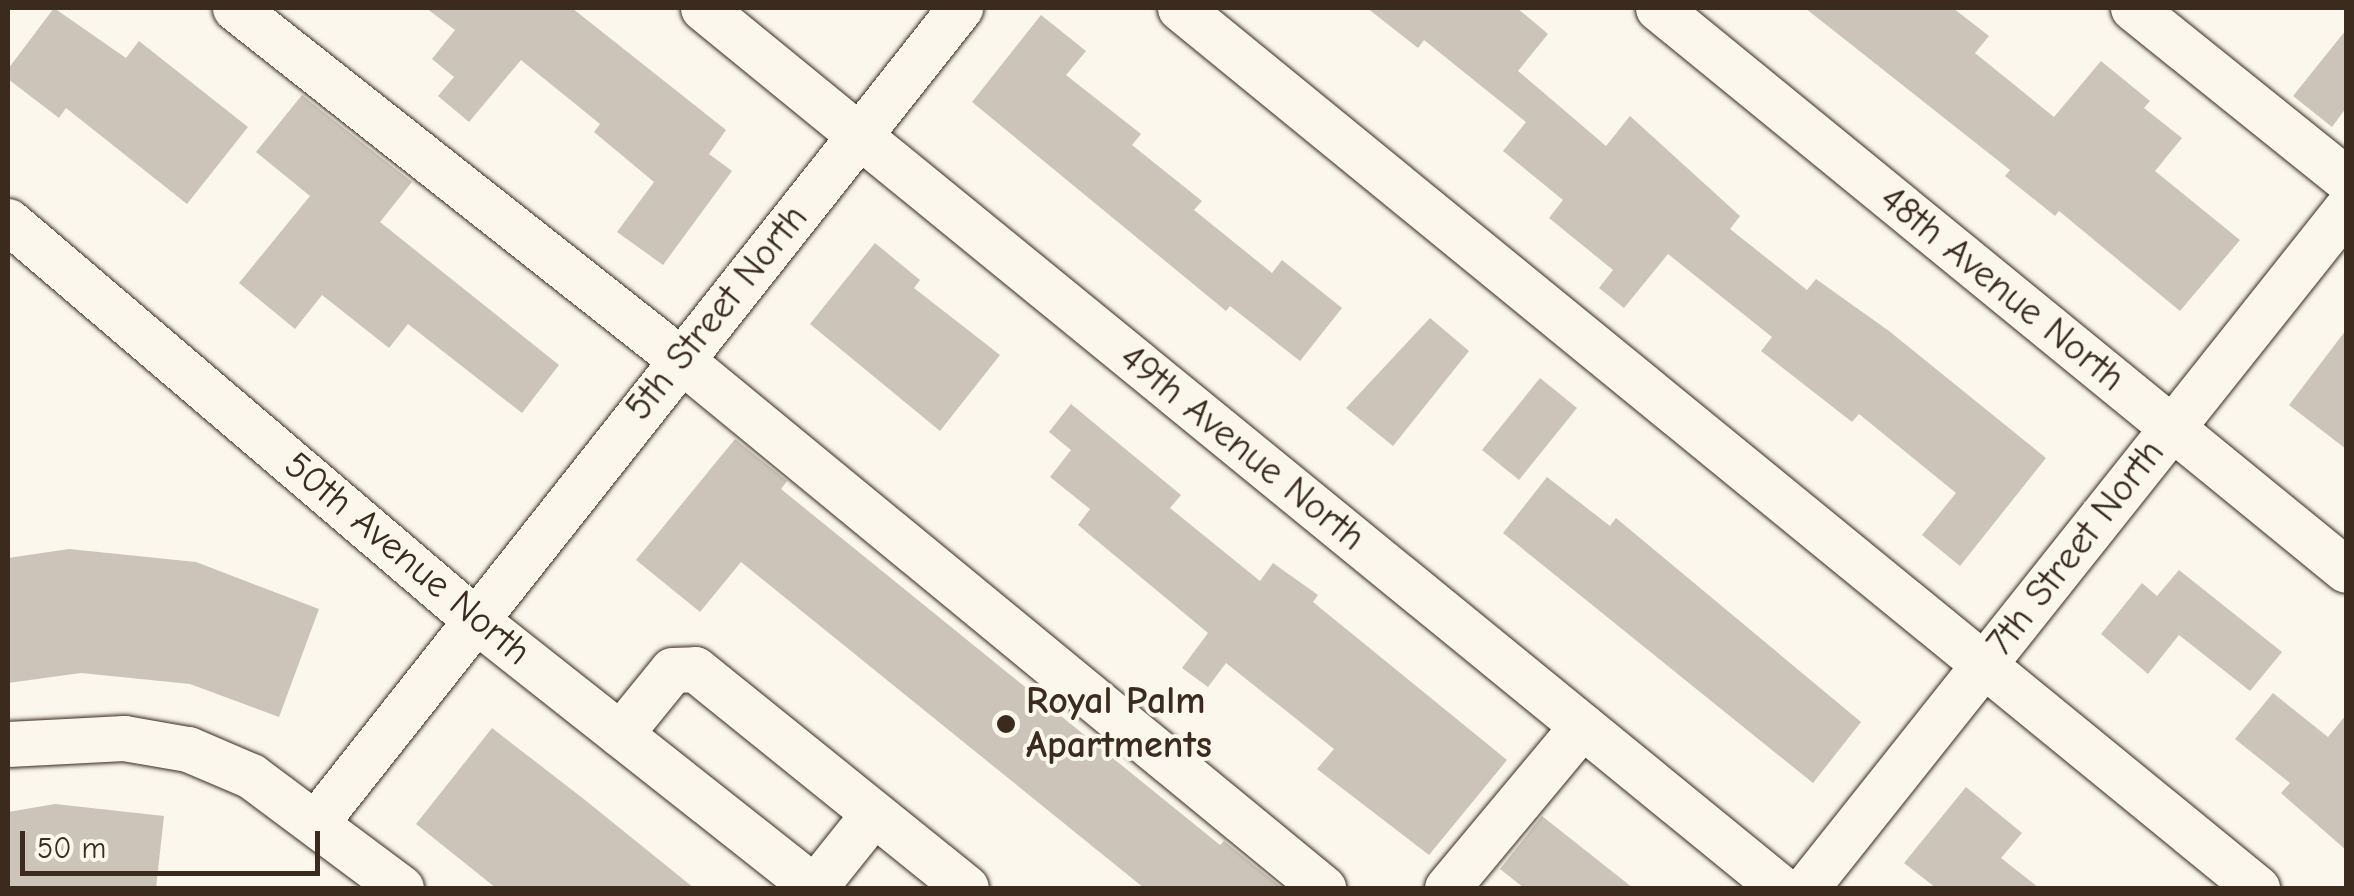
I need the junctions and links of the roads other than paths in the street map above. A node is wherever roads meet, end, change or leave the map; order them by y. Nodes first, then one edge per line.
1 (235, 8) edge
2 (703, 8) edge
3 (960, 8) edge
4 (1180, 8) edge
5 (1658, 8) edge
6 (2133, 8) edge
7 (860, 135) junction
8 (2346, 179) edge
9 (2346, 209) edge
10 (8, 221) edge
11 (680, 360) junction
12 (2172, 428) junction
13 (2346, 570) edge
14 (472, 617) junction
15 (1984, 664) junction
16 (1582, 726) junction
17 (620, 734) junction
18 (8, 744) edge
19 (874, 814) junction
20 (317, 821) junction
21 (401, 888) edge
22 (815, 888) edge
23 (966, 888) edge
24 (1323, 888) edge
25 (1447, 888) edge
26 (1781, 888) edge
27 (1806, 888) edge
28 (2258, 888) edge

1 - 11 street
2 - 7 street, 49th Avenue North
3 - 7 street, 5th Street North
4 - 15 street
5 - 12 street, 48th Avenue North
6 - 8 street
7 - 11 street, 5th Street North
7 - 16 street, 49th Avenue North
9 - 12 street, 7th Street North
10 - 14 street, 50th Avenue North
11 - 14 street, 5th Street North
11 - 24 street
12 - 13 street, 48th Avenue North
12 - 15 street, 7th Street North
14 - 17 street, 50th Avenue North
14 - 20 street, 5th Street North
15 - 27 street, 7th Street North
15 - 28 street
16 - 25 street
16 - 26 street, 49th Avenue North
17 - 19 street
17 - 22 street, 50th Avenue North
18 - 20 street
19 - 22 street
19 - 23 street
20 - 21 street

